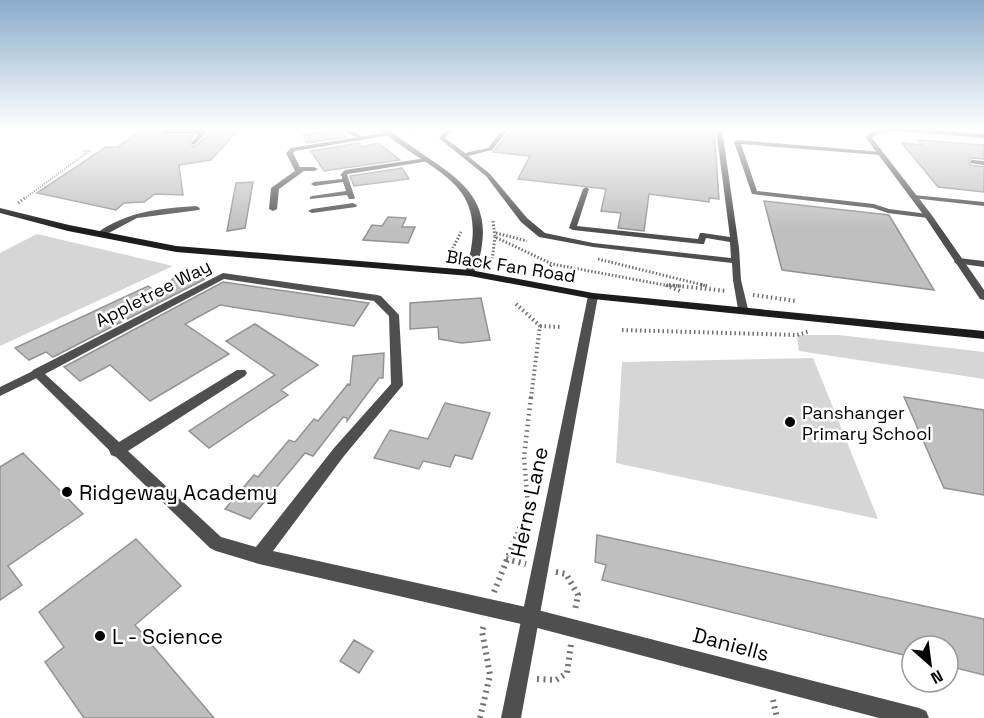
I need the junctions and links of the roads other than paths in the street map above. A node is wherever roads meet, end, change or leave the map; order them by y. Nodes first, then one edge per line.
1 (293, 163) edge
2 (410, 163) edge
3 (432, 163) edge
4 (474, 163) edge
5 (723, 163) edge
6 (744, 163) edge
7 (887, 163) edge
8 (314, 169) dead end
9 (301, 170) junction
10 (345, 178) junction
11 (314, 184) dead end
12 (586, 189) dead end
13 (350, 193) junction
14 (914, 197) junction
15 (312, 198) dead end
16 (984, 204) edge
17 (196, 208) dead end
18 (273, 209) dead end
19 (0, 210) edge
20 (312, 211) dead end
21 (928, 216) junction
22 (100, 234) junction
23 (734, 240) junction
24 (736, 261) junction
25 (958, 261) junction
26 (984, 264) edge
27 (470, 273) junction
28 (593, 296) junction
29 (984, 297) edge
30 (743, 309) junction
31 (984, 335) edge
32 (37, 373) junction
33 (241, 373) dead end
34 (0, 392) edge
35 (116, 451) junction
36 (258, 556) junction
37 (531, 617) junction
38 (512, 718) edge
39 (919, 718) edge

1 - 9 street
2 - 10 street
3 - 27 street
4 - 24 lane
5 - 23 lane
6 - 21 lane
7 - 14 street
8 - 9 street
9 - 18 street
10 - 11 lane
10 - 13 lane
12 - 23 lane
13 - 15 lane
13 - 20 lane
14 - 16 lane
14 - 21 street
17 - 22 lane
19 - 22 main road, Black Fan Road
21 - 25 street
22 - 27 main road, Black Fan Road
23 - 24 lane
24 - 30 lane
25 - 26 lane
25 - 29 street
27 - 28 main road, Black Fan Road
28 - 30 main road, Black Fan Road
28 - 37 street, Herns Lane
30 - 31 main road, Black Fan Road
32 - 34 lane
32 - 35 street
32 - 36 street, Appletree Way
33 - 35 street
35 - 36 street
36 - 37 street
37 - 38 street, Herns Lane
37 - 39 street, Daniells

